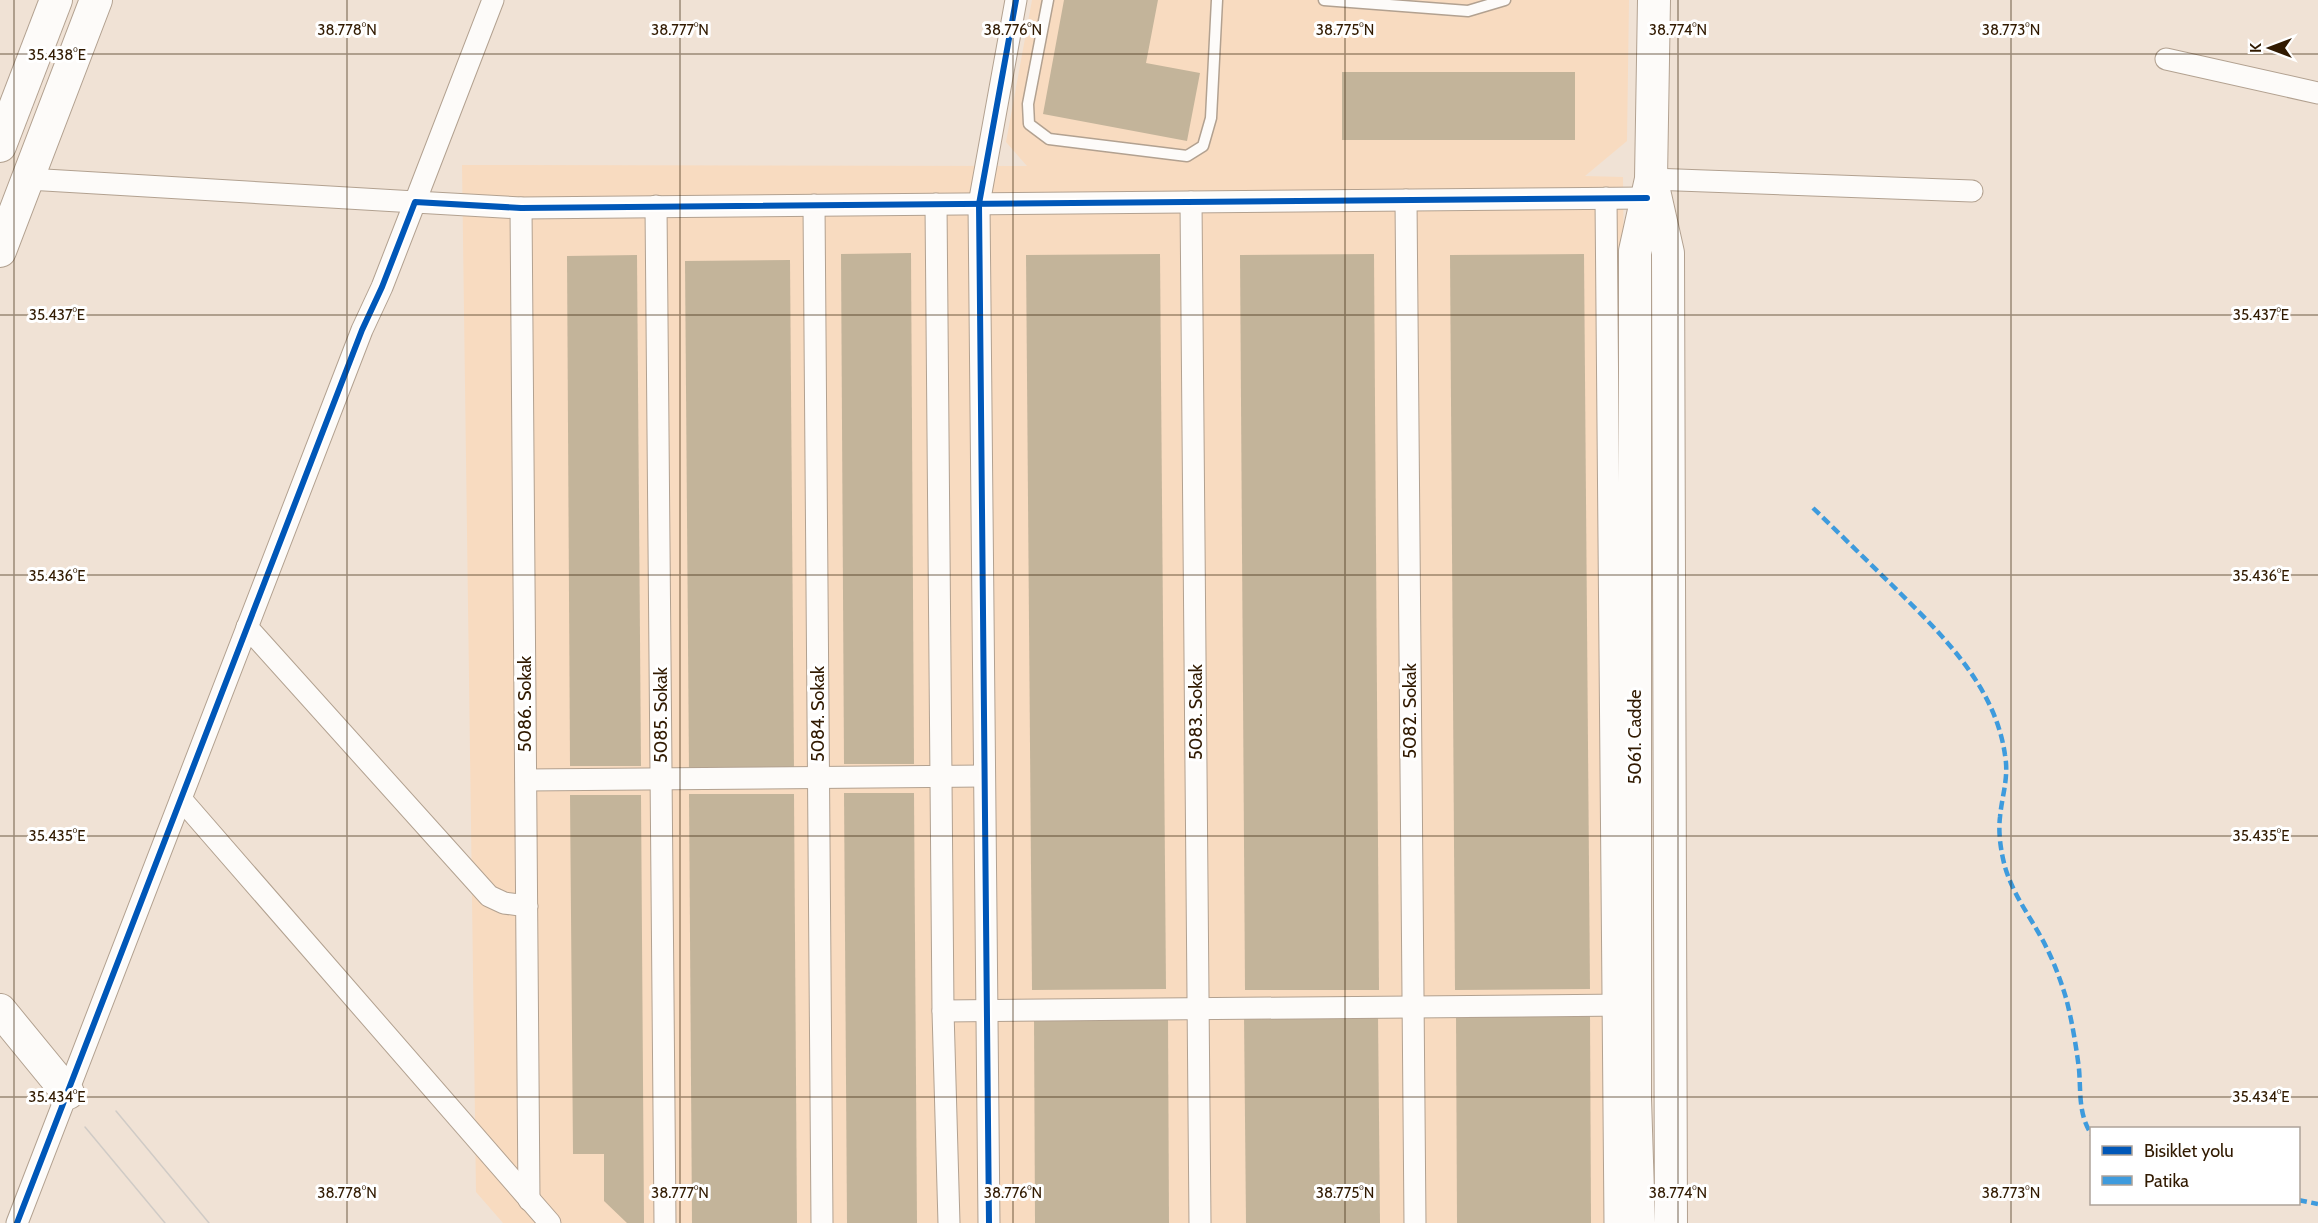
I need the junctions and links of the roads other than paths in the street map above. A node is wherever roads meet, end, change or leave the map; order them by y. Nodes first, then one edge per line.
1 (56, 0) edge
2 (96, 0) edge
3 (493, 0) edge
4 (1016, 0) edge
5 (1048, 0) edge
6 (1217, 0) edge
7 (1324, 0) edge
8 (1505, 0) edge
9 (1654, 0) edge
10 (2166, 59) dead end
11 (2318, 93) edge
12 (0, 146) edge
13 (28, 179) junction
14 (1649, 189) junction
15 (1972, 191) dead end
16 (1606, 198) junction
17 (1406, 200) junction
18 (415, 202) junction
19 (1191, 202) junction
20 (936, 204) junction
21 (979, 204) junction
22 (814, 205) junction
23 (656, 206) junction
24 (521, 208) junction
25 (0, 251) edge
26 (248, 627) junction
27 (941, 776) junction
28 (984, 776) junction
29 (819, 777) junction
30 (661, 779) junction
31 (526, 780) junction
32 (181, 799) junction
33 (527, 906) junction
34 (1624, 1005) junction
35 (1413, 1006) junction
36 (1198, 1008) junction
37 (0, 1010) edge
38 (986, 1010) junction
39 (943, 1011) junction
40 (68, 1093) junction
41 (529, 1200) junction
42 (17, 1223) edge
43 (550, 1223) edge
44 (665, 1223) edge
45 (822, 1223) edge
46 (949, 1223) edge
47 (989, 1223) edge
48 (1200, 1223) edge
49 (1415, 1223) edge
50 (1615, 1223) edge
51 (1639, 1223) edge
52 (1671, 1223) edge

1 - 12 street
2 - 13 street
3 - 18 street
4 - 21 street
5 - 6 lane
7 - 8 lane
9 - 14 street
10 - 11 street
13 - 18 street
13 - 25 street
14 - 15 street
14 - 16 street
14 - 34 street, 5061. Cadde
14 - 52 street, 5061. Cadde
16 - 17 street
16 - 34 street
17 - 19 street
17 - 35 street, 5082. Sokak
18 - 24 street
18 - 26 street
19 - 21 street
19 - 36 street, 5083. Sokak
20 - 21 street
20 - 22 street
20 - 27 street
21 - 28 street
22 - 23 street
22 - 29 street, 5084. Sokak
23 - 24 street
23 - 30 street, 5085. Sokak
24 - 31 street, 5086. Sokak
26 - 32 street
26 - 33 street
27 - 28 street
27 - 29 street
27 - 39 street
28 - 38 street
29 - 30 street
29 - 45 street, 5084. Sokak
30 - 31 street
30 - 44 street, 5085. Sokak
31 - 33 street, 5086. Sokak
32 - 40 street
32 - 41 street
33 - 41 street, 5086. Sokak
34 - 35 street
34 - 50 street
34 - 51 street, 5061. Cadde
35 - 36 street
35 - 49 street, 5082. Sokak
36 - 38 street
36 - 48 street, 5083. Sokak
37 - 40 street
38 - 39 street
38 - 47 street
39 - 46 street
40 - 42 street
41 - 43 street

